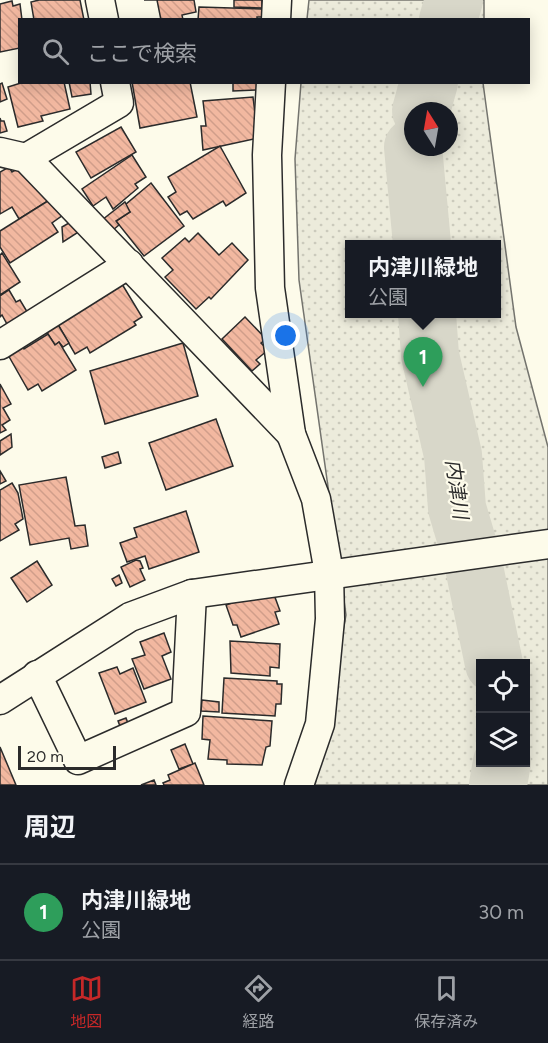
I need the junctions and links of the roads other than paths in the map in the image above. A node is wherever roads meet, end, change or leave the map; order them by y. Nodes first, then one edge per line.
1 (100, 0) edge
2 (277, 0) edge
3 (104, 18) edge
4 (276, 18) edge
5 (116, 84) edge
6 (272, 84) edge
7 (8, 156) edge
8 (129, 264) junction
9 (0, 345) edge
10 (291, 434) junction
11 (548, 544) edge
12 (339, 572) junction
13 (192, 594) junction
14 (37, 675) junction
15 (0, 700) edge
16 (299, 785) edge

1 - 3 street
2 - 4 street
5 - 7 street
6 - 10 street
7 - 8 street
8 - 9 street
8 - 10 street
10 - 12 street
11 - 12 street
12 - 13 street
12 - 16 street
13 - 14 street
13 - 14 street
14 - 15 street

